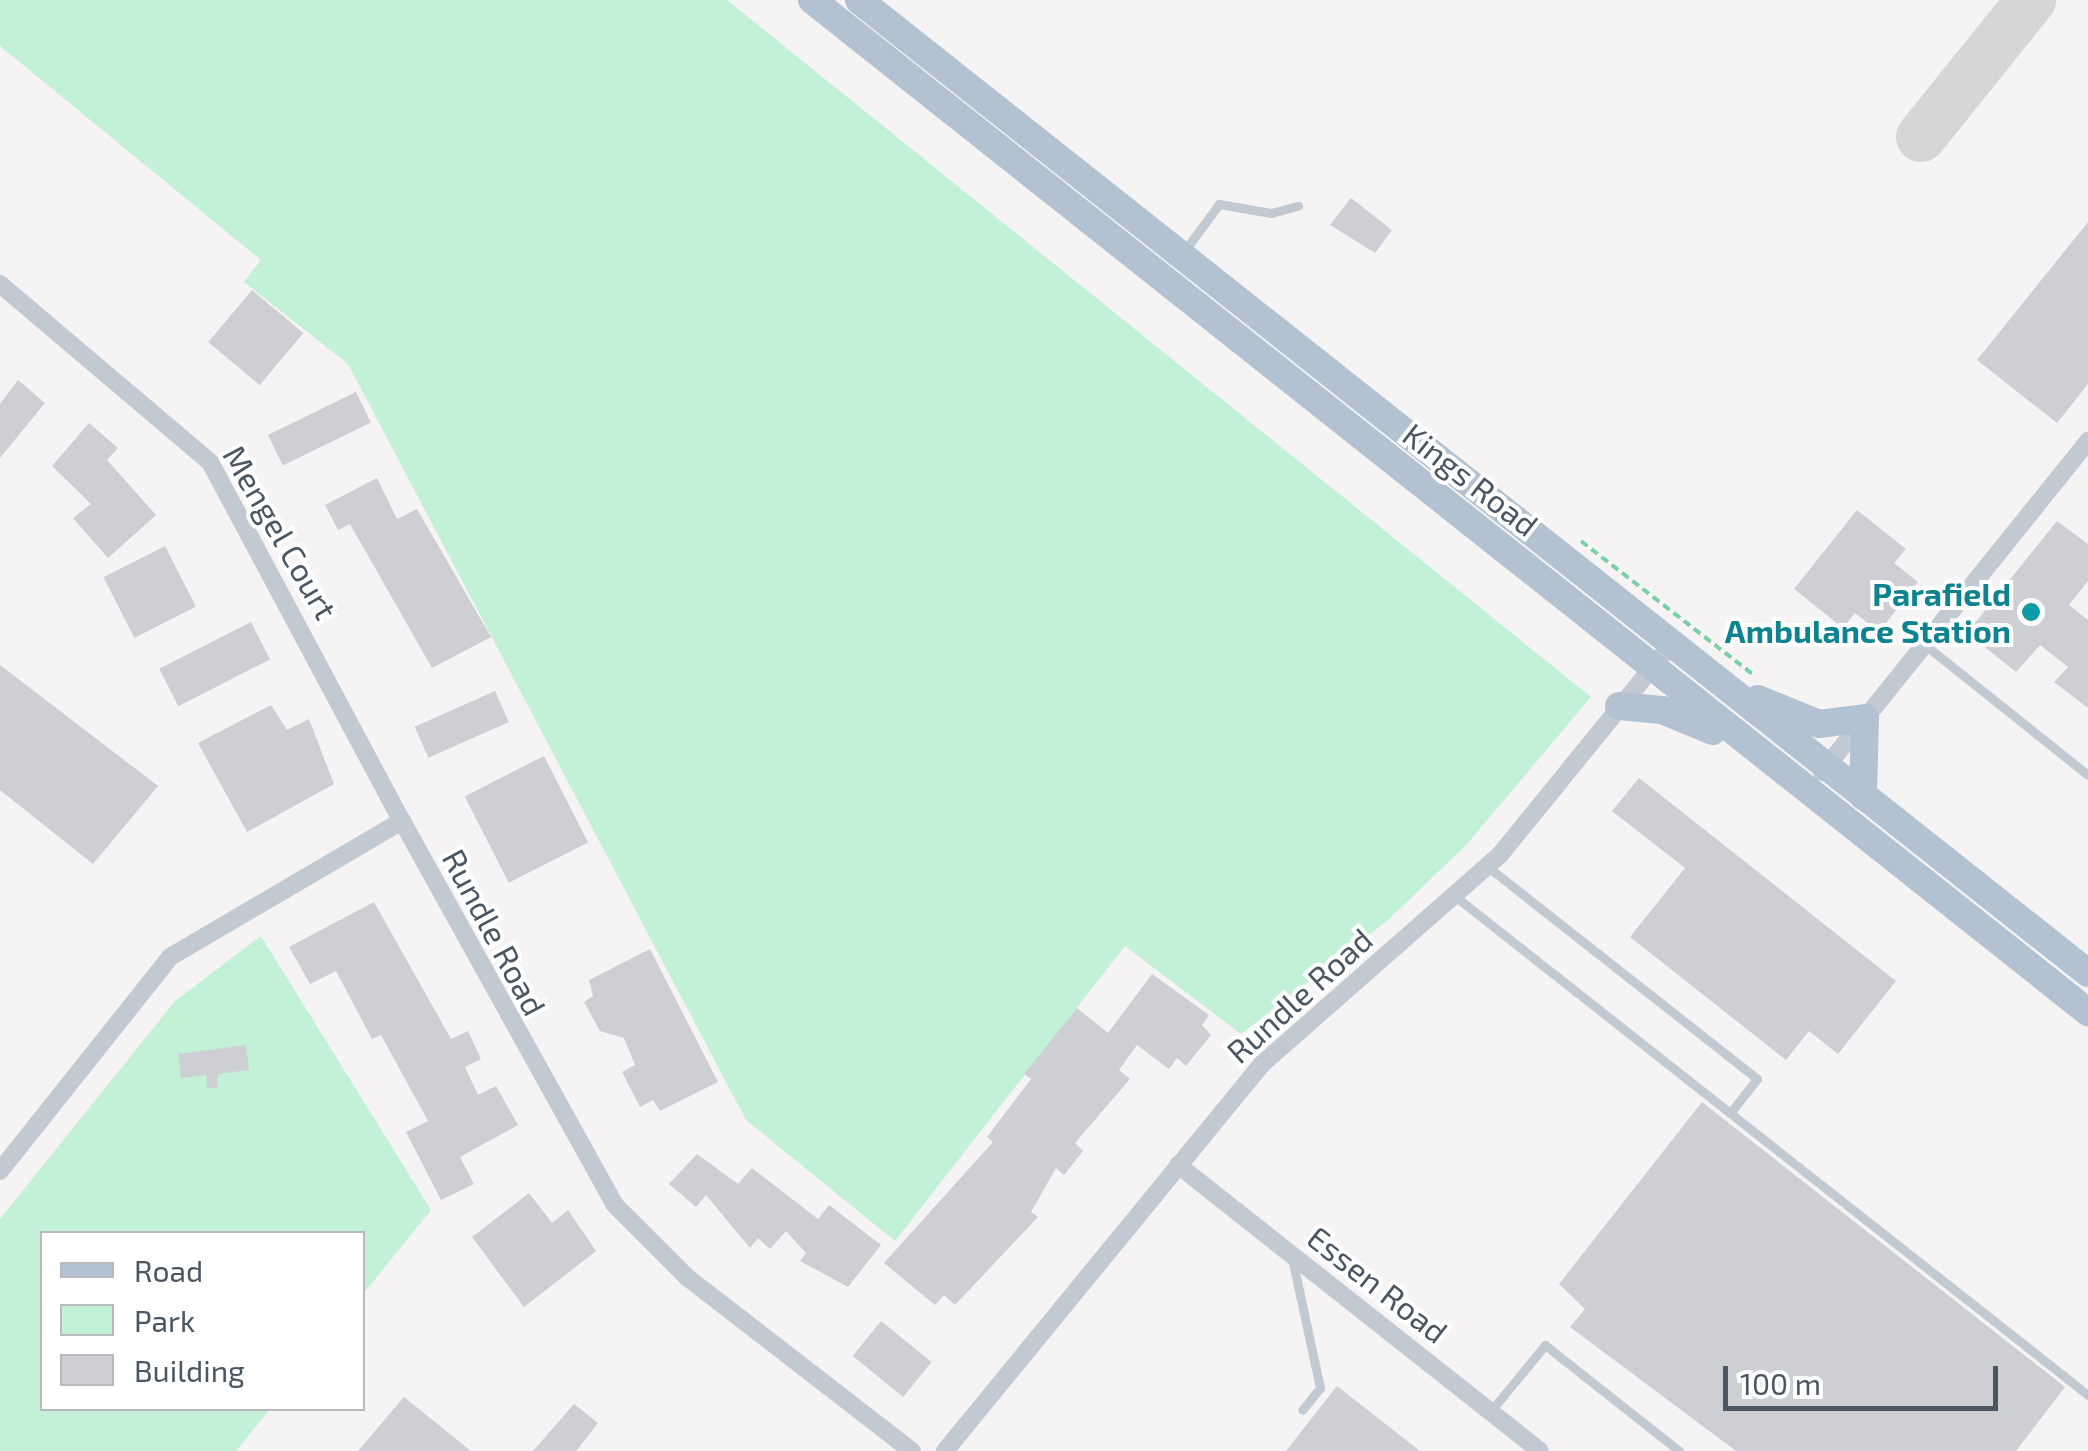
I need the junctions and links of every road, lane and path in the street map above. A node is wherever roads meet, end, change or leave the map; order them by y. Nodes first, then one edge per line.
1 (812, 0) edge
2 (859, 0) edge
3 (1298, 206) dead end
4 (1181, 255) junction
5 (0, 284) edge
6 (2088, 441) edge
7 (1671, 644) junction
8 (1922, 644) junction
9 (1651, 666) junction
10 (1712, 676) junction
11 (1619, 706) junction
12 (1865, 718) junction
13 (1826, 766) junction
14 (1784, 771) junction
15 (2088, 774) edge
16 (1808, 789) junction
17 (1863, 796) junction
18 (402, 822) junction
19 (1488, 867) junction
20 (1456, 897) junction
21 (2088, 974) edge
22 (2088, 1012) edge
23 (1730, 1113) junction
24 (1178, 1165) junction
25 (0, 1171) edge
26 (1292, 1254) junction
27 (2088, 1394) edge
28 (1302, 1410) dead end
29 (1490, 1412) junction
30 (912, 1451) edge
31 (945, 1451) edge
32 (1540, 1451) edge
33 (1679, 1451) edge

1 - 9 main road, Kings Road
2 - 4 main road, Kings Road
3 - 4 lane
4 - 7 main road, Kings Road
5 - 18 street, Mengel Court
6 - 8 street
7 - 9 street, Rundle Road
7 - 10 main road, Kings Road
8 - 12 street
8 - 15 lane
9 - 11 street, Rundle Road
9 - 14 main road, Kings Road
10 - 12 main road
10 - 13 main road, Kings Road
11 - 14 main road
11 - 19 street, Rundle Road
12 - 13 street
12 - 17 main road
13 - 16 street
13 - 17 main road, Kings Road
14 - 16 main road, Kings Road
16 - 22 main road, Kings Road
17 - 21 main road, Kings Road
18 - 25 street
18 - 30 street, Rundle Road
19 - 20 street, Rundle Road
19 - 23 lane
20 - 23 lane
20 - 24 street, Rundle Road
23 - 27 lane
24 - 26 street, Essen Road
24 - 31 street, Rundle Road
26 - 28 lane
26 - 29 street, Essen Road
29 - 32 street, Essen Road
29 - 33 lane

